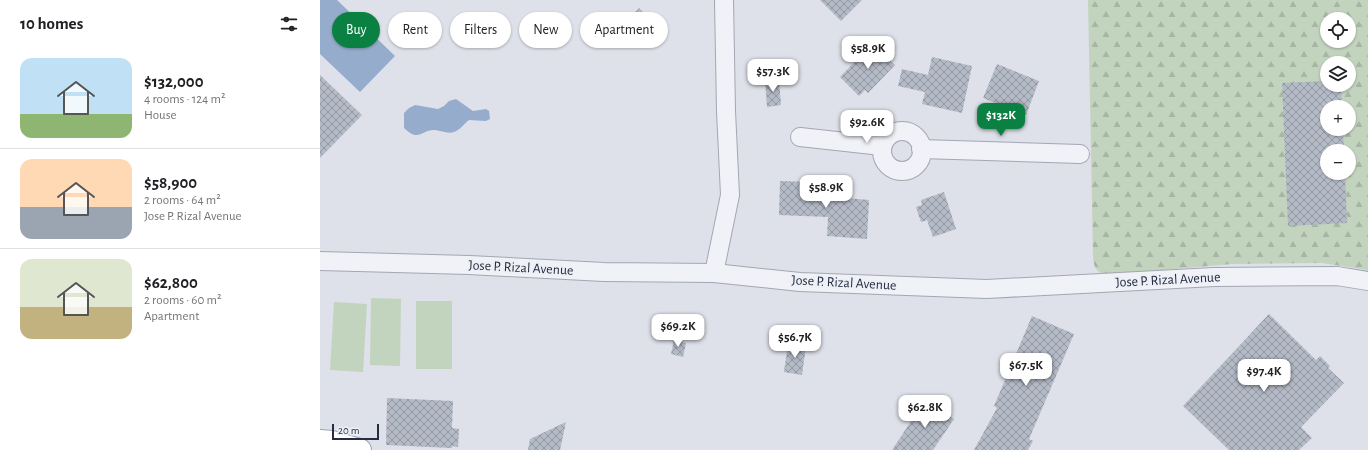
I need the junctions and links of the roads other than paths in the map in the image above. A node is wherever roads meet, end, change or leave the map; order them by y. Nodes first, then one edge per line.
1 (724, 0) edge
2 (800, 137) dead end
3 (882, 146) junction
4 (921, 149) junction
5 (1080, 154) dead end
6 (320, 261) edge
7 (714, 273) junction
8 (1368, 281) edge
9 (320, 442) edge
10 (360, 450) edge

1 - 7 street
2 - 3 street
3 - 4 street
3 - 4 street
4 - 5 street
6 - 7 street, Jose P. Rizal Avenue
7 - 8 street, Jose P. Rizal Avenue
9 - 10 main road

